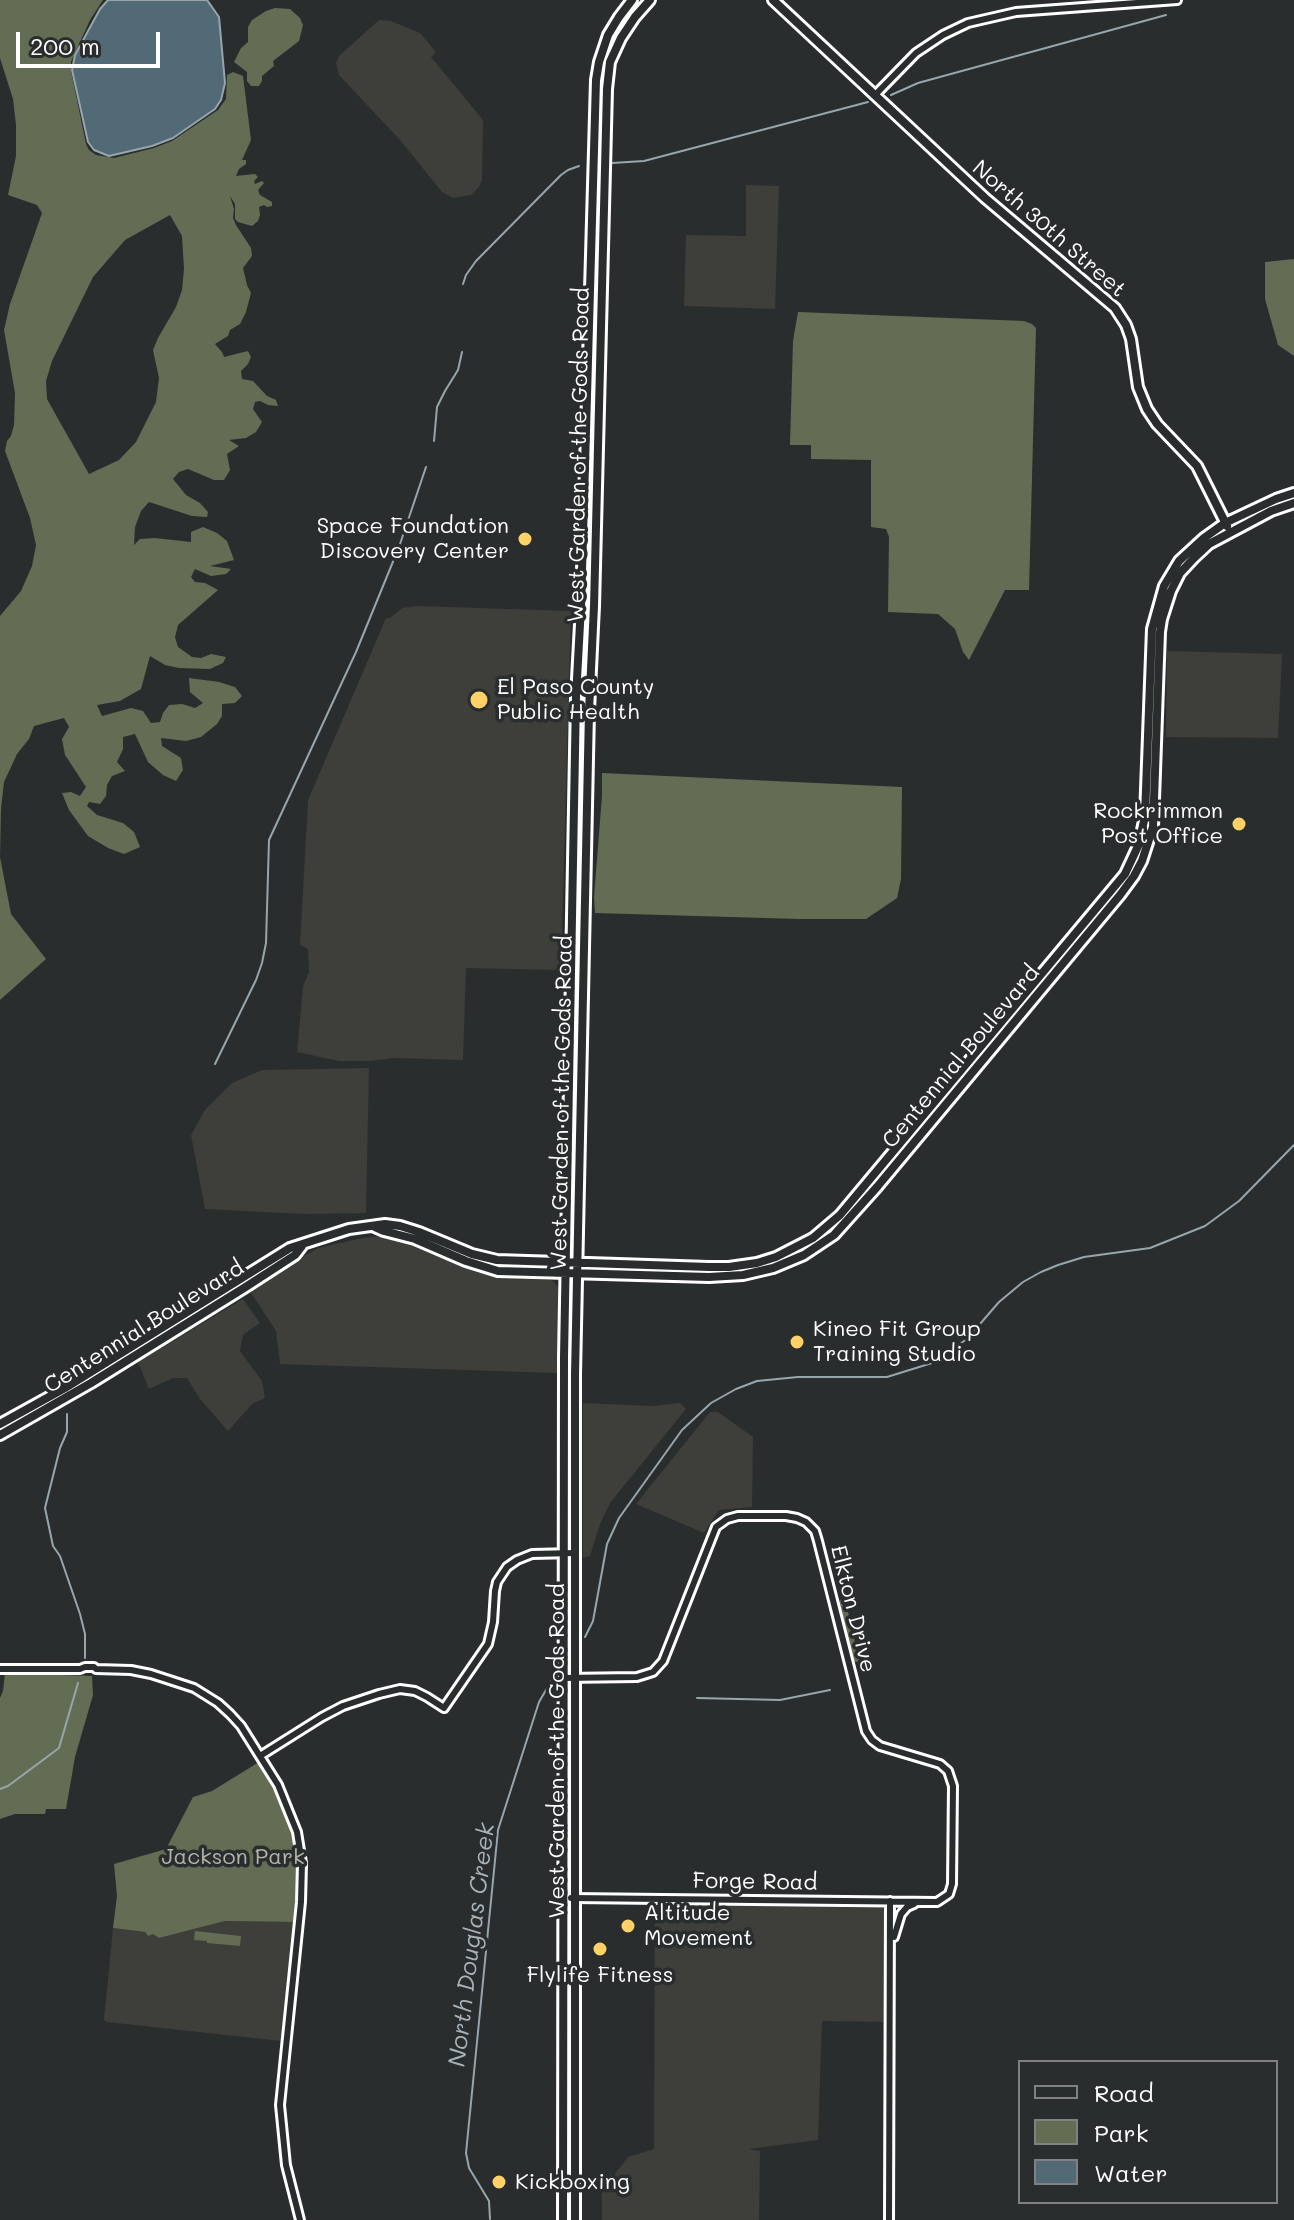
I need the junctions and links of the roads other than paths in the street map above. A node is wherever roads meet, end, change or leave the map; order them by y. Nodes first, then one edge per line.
1 (632, 0) edge
2 (650, 0) edge
3 (773, 0) edge
4 (1177, 0) edge
5 (619, 17) junction
6 (618, 43) junction
7 (875, 95) junction
8 (1294, 493) edge
9 (1294, 503) edge
10 (1225, 523) junction
11 (1230, 532) junction
12 (572, 965) junction
13 (981, 1047) junction
14 (581, 1059) junction
15 (945, 1104) junction
16 (375, 1226) junction
17 (303, 1245) junction
18 (565, 1262) junction
19 (577, 1262) junction
20 (565, 1273) junction
21 (577, 1273) junction
22 (0, 1424) edge
23 (0, 1435) edge
24 (564, 1553) junction
25 (575, 1553) junction
26 (0, 1669) edge
27 (563, 1678) junction
28 (576, 1678) junction
29 (260, 1756) junction
30 (946, 1897) joint
31 (563, 1898) junction
32 (575, 1898) junction
33 (890, 1901) junction
34 (918, 1902) junction
35 (891, 1964) junction
36 (300, 2220) edge
37 (563, 2220) edge
38 (575, 2220) edge
39 (889, 2220) edge

1 - 5 main road, West Garden of the Gods Road
2 - 6 main road, West Garden of the Gods Road
3 - 7 main road, North 30th Street
4 - 7 street
5 - 6 main road
5 - 12 main road, West Garden of the Gods Road
6 - 14 main road, West Garden of the Gods Road
7 - 10 main road, North 30th Street
8 - 10 main road, Centennial Boulevard
9 - 11 main road, Centennial Boulevard
10 - 11 main road, North 30th Street
10 - 13 main road, Centennial Boulevard
11 - 15 main road, Centennial Boulevard
12 - 14 main road
12 - 18 main road, West Garden of the Gods Road
13 - 15 main road
13 - 19 main road, Centennial Boulevard
14 - 19 main road, West Garden of the Gods Road
15 - 21 main road, Centennial Boulevard
16 - 17 main road, Centennial Boulevard
16 - 18 main road, Centennial Boulevard
16 - 20 main road, Centennial Boulevard
17 - 22 main road, Centennial Boulevard
17 - 23 main road, Centennial Boulevard
18 - 19 main road, Centennial Boulevard
18 - 20 main road, West Garden of the Gods Road
19 - 21 main road, West Garden of the Gods Road
20 - 21 main road, Centennial Boulevard
20 - 24 main road, West Garden of the Gods Road
21 - 25 main road, West Garden of the Gods Road
24 - 25 street
24 - 27 main road, West Garden of the Gods Road
24 - 29 street
25 - 28 main road, West Garden of the Gods Road
26 - 29 street
27 - 28 street, Elkton Drive
27 - 31 main road, West Garden of the Gods Road
28 - 30 street, Elkton Drive
28 - 32 main road, West Garden of the Gods Road
29 - 36 street
30 - 34 street, Forge Road
31 - 32 street, Forge Road
31 - 37 main road, West Garden of the Gods Road
32 - 33 street, Forge Road
32 - 38 main road, West Garden of the Gods Road
33 - 34 street, Forge Road
33 - 35 street
34 - 35 street
35 - 39 street

